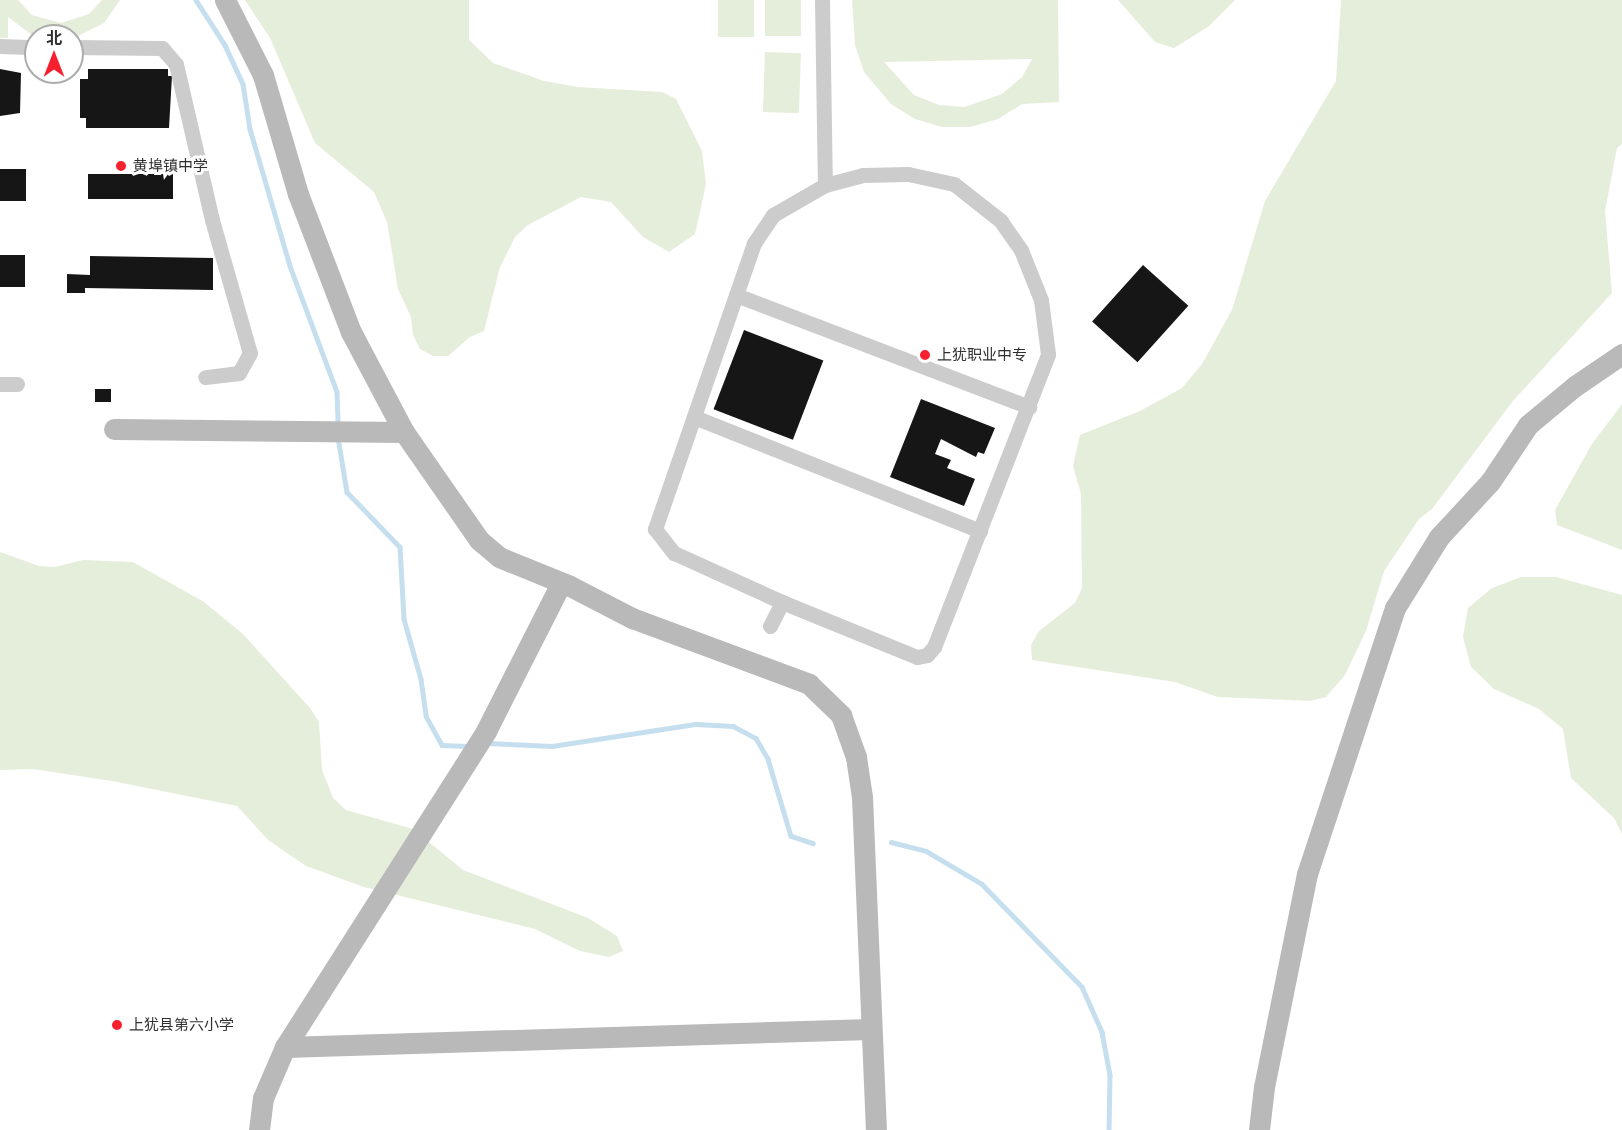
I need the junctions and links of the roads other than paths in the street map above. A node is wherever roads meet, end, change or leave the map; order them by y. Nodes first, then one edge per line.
1 (225, 0) edge
2 (822, 0) edge
3 (0, 46) edge
4 (24, 46) edge
5 (84, 47) edge
6 (825, 185) junction
7 (736, 295) junction
8 (1622, 354) edge
9 (205, 377) dead end
10 (0, 384) edge
11 (17, 384) dead end
12 (1029, 407) junction
13 (694, 417) junction
14 (114, 429) dead end
15 (404, 432) junction
16 (980, 531) junction
17 (561, 583) junction
18 (782, 602) junction
19 (770, 626) dead end
20 (871, 1029) junction
21 (285, 1047) junction
22 (259, 1130) edge
23 (876, 1130) edge
24 (1259, 1130) edge

1 - 15 street
2 - 6 street
3 - 4 street
5 - 9 street
6 - 7 street
6 - 12 street
7 - 12 street
7 - 13 street
8 - 24 street
10 - 11 street
12 - 16 street
13 - 16 street
13 - 18 street
14 - 15 street
15 - 17 street
16 - 18 street
17 - 20 street
17 - 21 street
18 - 19 street
20 - 21 street
20 - 23 street
21 - 22 street

